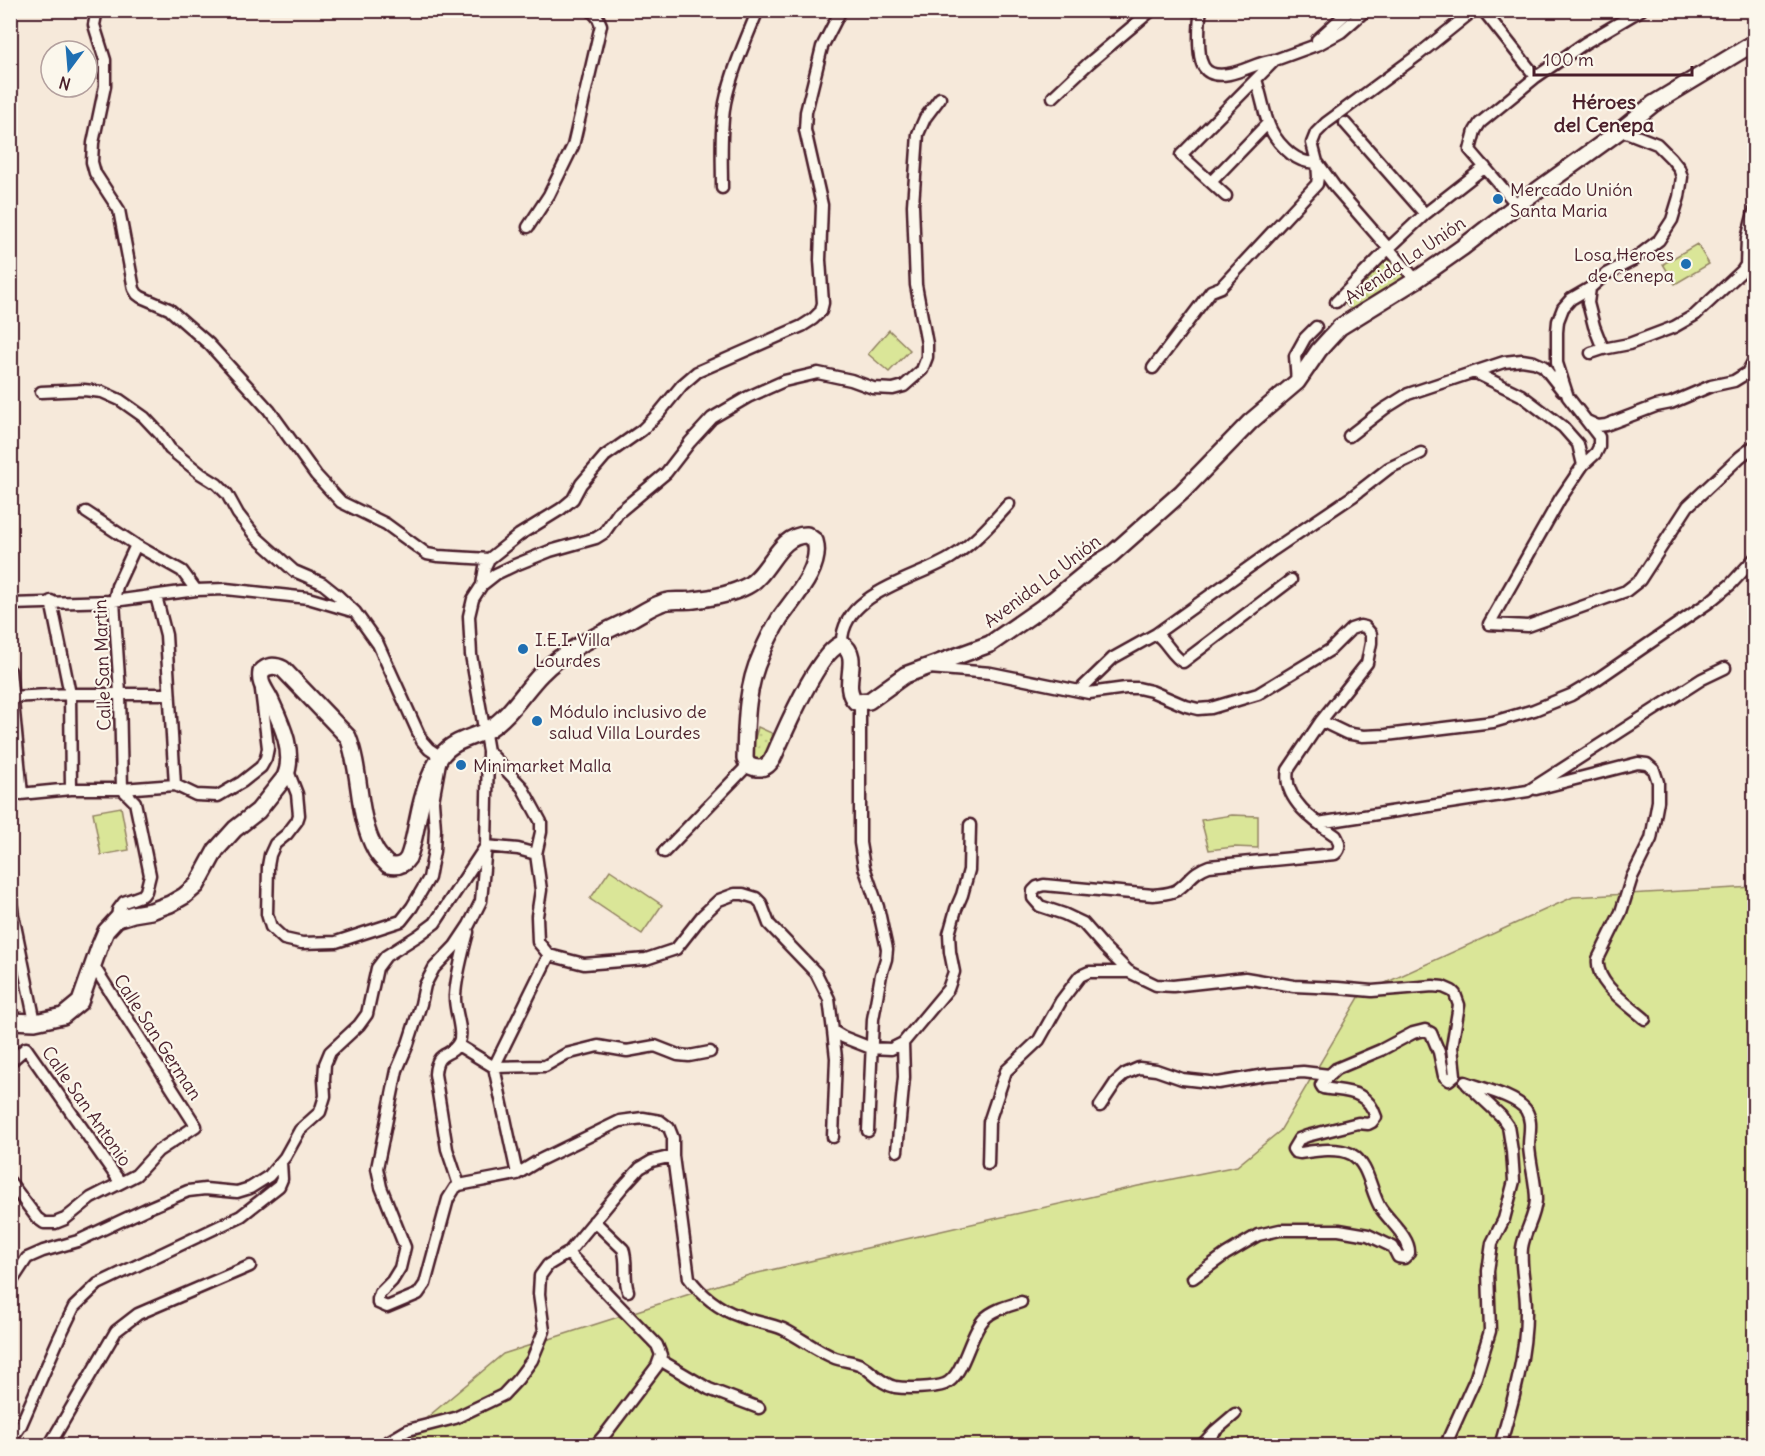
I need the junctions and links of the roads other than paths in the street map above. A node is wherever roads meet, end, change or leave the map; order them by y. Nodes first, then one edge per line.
1 (97, 10) edge
2 (591, 10) edge
3 (758, 10) edge
4 (841, 10) edge
5 (1152, 10) edge
6 (1201, 10) edge
7 (1350, 10) edge
8 (1366, 10) edge
9 (1474, 10) edge
10 (1483, 10) edge
11 (1641, 10) edge
12 (1755, 43) edge
13 (1305, 50) junction
14 (1275, 60) junction
15 (1536, 77) junction
16 (1256, 80) junction
17 (1053, 97) dead end
18 (940, 98) dead end
19 (1268, 123) junction
20 (1345, 123) dead end
21 (1621, 130) junction
22 (1317, 162) junction
23 (1485, 167) junction
24 (1211, 182) junction
25 (722, 188) dead end
26 (1226, 196) dead end
27 (1517, 205) junction
28 (1755, 212) edge
29 (1425, 214) junction
30 (528, 228) dead end
31 (1388, 249) junction
32 (1416, 280) junction
33 (1590, 288) junction
34 (1336, 302) dead end
35 (1316, 327) dead end
36 (1603, 349) junction
37 (1591, 353) dead end
38 (1755, 360) edge
39 (1153, 368) dead end
40 (1474, 372) junction
41 (1297, 382) junction
42 (41, 392) dead end
43 (1568, 397) junction
44 (1587, 420) junction
45 (1349, 436) dead end
46 (1755, 446) edge
47 (1421, 453) dead end
48 (1583, 465) junction
49 (1009, 504) dead end
50 (86, 512) dead end
51 (136, 545) junction
52 (489, 559) junction
53 (1755, 559) edge
54 (1291, 580) dead end
55 (482, 585) junction
56 (196, 590) junction
57 (156, 596) junction
58 (51, 601) junction
59 (114, 601) junction
60 (10, 603) edge
61 (355, 612) junction
62 (1156, 634) junction
63 (842, 644) junction
64 (924, 668) junction
65 (1725, 668) dead end
66 (10, 671) edge
67 (260, 682) junction
68 (1079, 691) junction
69 (120, 693) junction
70 (70, 694) junction
71 (169, 694) junction
72 (12, 697) edge
73 (860, 703) junction
74 (1321, 722) junction
75 (484, 731) junction
76 (488, 751) junction
77 (441, 757) junction
78 (748, 765) junction
79 (288, 771) junction
80 (176, 785) junction
81 (72, 789) junction
82 (122, 789) junction
83 (1528, 791) junction
84 (22, 794) junction
85 (10, 795) edge
86 (1318, 823) junction
87 (970, 825) dead end
88 (486, 846) junction
89 (664, 852) dead end
90 (536, 854) junction
91 (10, 894) edge
92 (117, 918) junction
93 (469, 926) junction
94 (549, 955) junction
95 (93, 965) junction
96 (1130, 972) junction
97 (1645, 1019) dead end
98 (10, 1021) edge
99 (35, 1022) junction
100 (833, 1030) junction
101 (903, 1043) junction
102 (458, 1045) junction
103 (871, 1048) junction
104 (710, 1052) dead end
105 (10, 1062) edge
106 (494, 1067) junction
107 (1329, 1075) junction
108 (1455, 1075) junction
109 (1465, 1082) junction
110 (1100, 1106) dead end
111 (867, 1131) dead end
112 (833, 1137) dead end
113 (897, 1151) dead end
114 (673, 1156) junction
115 (280, 1162) junction
116 (988, 1164) dead end
117 (517, 1174) junction
118 (10, 1182) edge
119 (120, 1182) junction
120 (459, 1185) junction
121 (594, 1221) junction
122 (568, 1253) junction
123 (250, 1266) dead end
124 (1194, 1278) dead end
125 (10, 1284) edge
126 (627, 1291) dead end
127 (1021, 1302) dead end
128 (660, 1360) junction
129 (759, 1408) dead end
130 (1235, 1414) dead end
131 (10, 1441) edge
132 (49, 1446) edge
133 (381, 1446) edge
134 (595, 1446) edge
135 (1201, 1446) edge
136 (1445, 1446) edge
137 (1500, 1446) edge

1 - 52 street
2 - 30 street
3 - 25 street
4 - 52 street
5 - 17 street
6 - 14 street
7 - 13 street
8 - 13 street
9 - 22 street
10 - 15 street
11 - 15 street
12 - 21 main road, Avenida La Unión
13 - 14 street
14 - 16 street
15 - 23 street
16 - 19 street
16 - 24 street
18 - 55 street
19 - 22 street
19 - 24 street
20 - 29 street
21 - 27 main road, Avenida La Unión
21 - 33 street
22 - 31 street
22 - 39 street
23 - 27 street
23 - 29 street
24 - 26 street
27 - 32 main road, Avenida La Unión
28 - 36 street
29 - 31 street
31 - 32 street
31 - 34 street
32 - 41 main road, Avenida La Unión
33 - 36 street
33 - 43 street
35 - 41 street
36 - 37 street
38 - 44 street
40 - 43 street
40 - 45 street
40 - 48 street
41 - 64 main road, Avenida La Unión
42 - 61 street
43 - 44 street
44 - 48 street
46 - 48 street
47 - 62 street
49 - 63 street
50 - 51 street
51 - 56 street
51 - 59 street, Calle San Martin
52 - 55 street
53 - 74 street
54 - 62 street
55 - 75 street
56 - 57 street
56 - 61 street
57 - 59 street
57 - 71 street
58 - 59 street
58 - 60 street
58 - 70 street
59 - 69 street, Calle San Martin
61 - 77 street
62 - 68 street
63 - 73 main road
63 - 78 main road
64 - 68 street
64 - 73 main road, Avenida La Unión
65 - 83 street
66 - 72 street
67 - 77 main road
67 - 79 main road
67 - 80 street
68 - 74 street
69 - 70 street
69 - 71 street
69 - 82 street, Calle San Martin
70 - 72 street
70 - 81 street
71 - 80 street
72 - 84 street
73 - 103 street
74 - 86 street
75 - 76 street
75 - 77 main road
75 - 78 main road
76 - 88 street
76 - 90 street
77 - 79 street
78 - 89 street
79 - 92 main road
80 - 82 street
81 - 82 street
81 - 84 street
82 - 92 street
83 - 86 street
83 - 97 street
84 - 85 street
86 - 96 street
87 - 101 street
88 - 90 street
88 - 93 street
88 - 115 street
90 - 94 street
91 - 99 street
92 - 95 main road
93 - 102 street
93 - 120 street
94 - 100 street
94 - 106 street
95 - 99 main road
95 - 119 street, Calle San German
96 - 108 street
96 - 116 street
98 - 99 main road
100 - 103 street
100 - 112 street
101 - 103 street
101 - 113 street
102 - 106 street
102 - 120 street
103 - 111 street
104 - 106 street
105 - 119 street, Calle San Antonio
106 - 117 street
107 - 108 street
107 - 110 street
107 - 124 street
108 - 109 street
109 - 136 street
109 - 137 street
114 - 117 street
114 - 121 street
114 - 127 street
115 - 125 street
115 - 131 street
117 - 120 street
118 - 119 street
121 - 122 street
121 - 126 street
122 - 128 street
122 - 133 street
123 - 132 street
128 - 129 street
128 - 134 street
130 - 135 street

